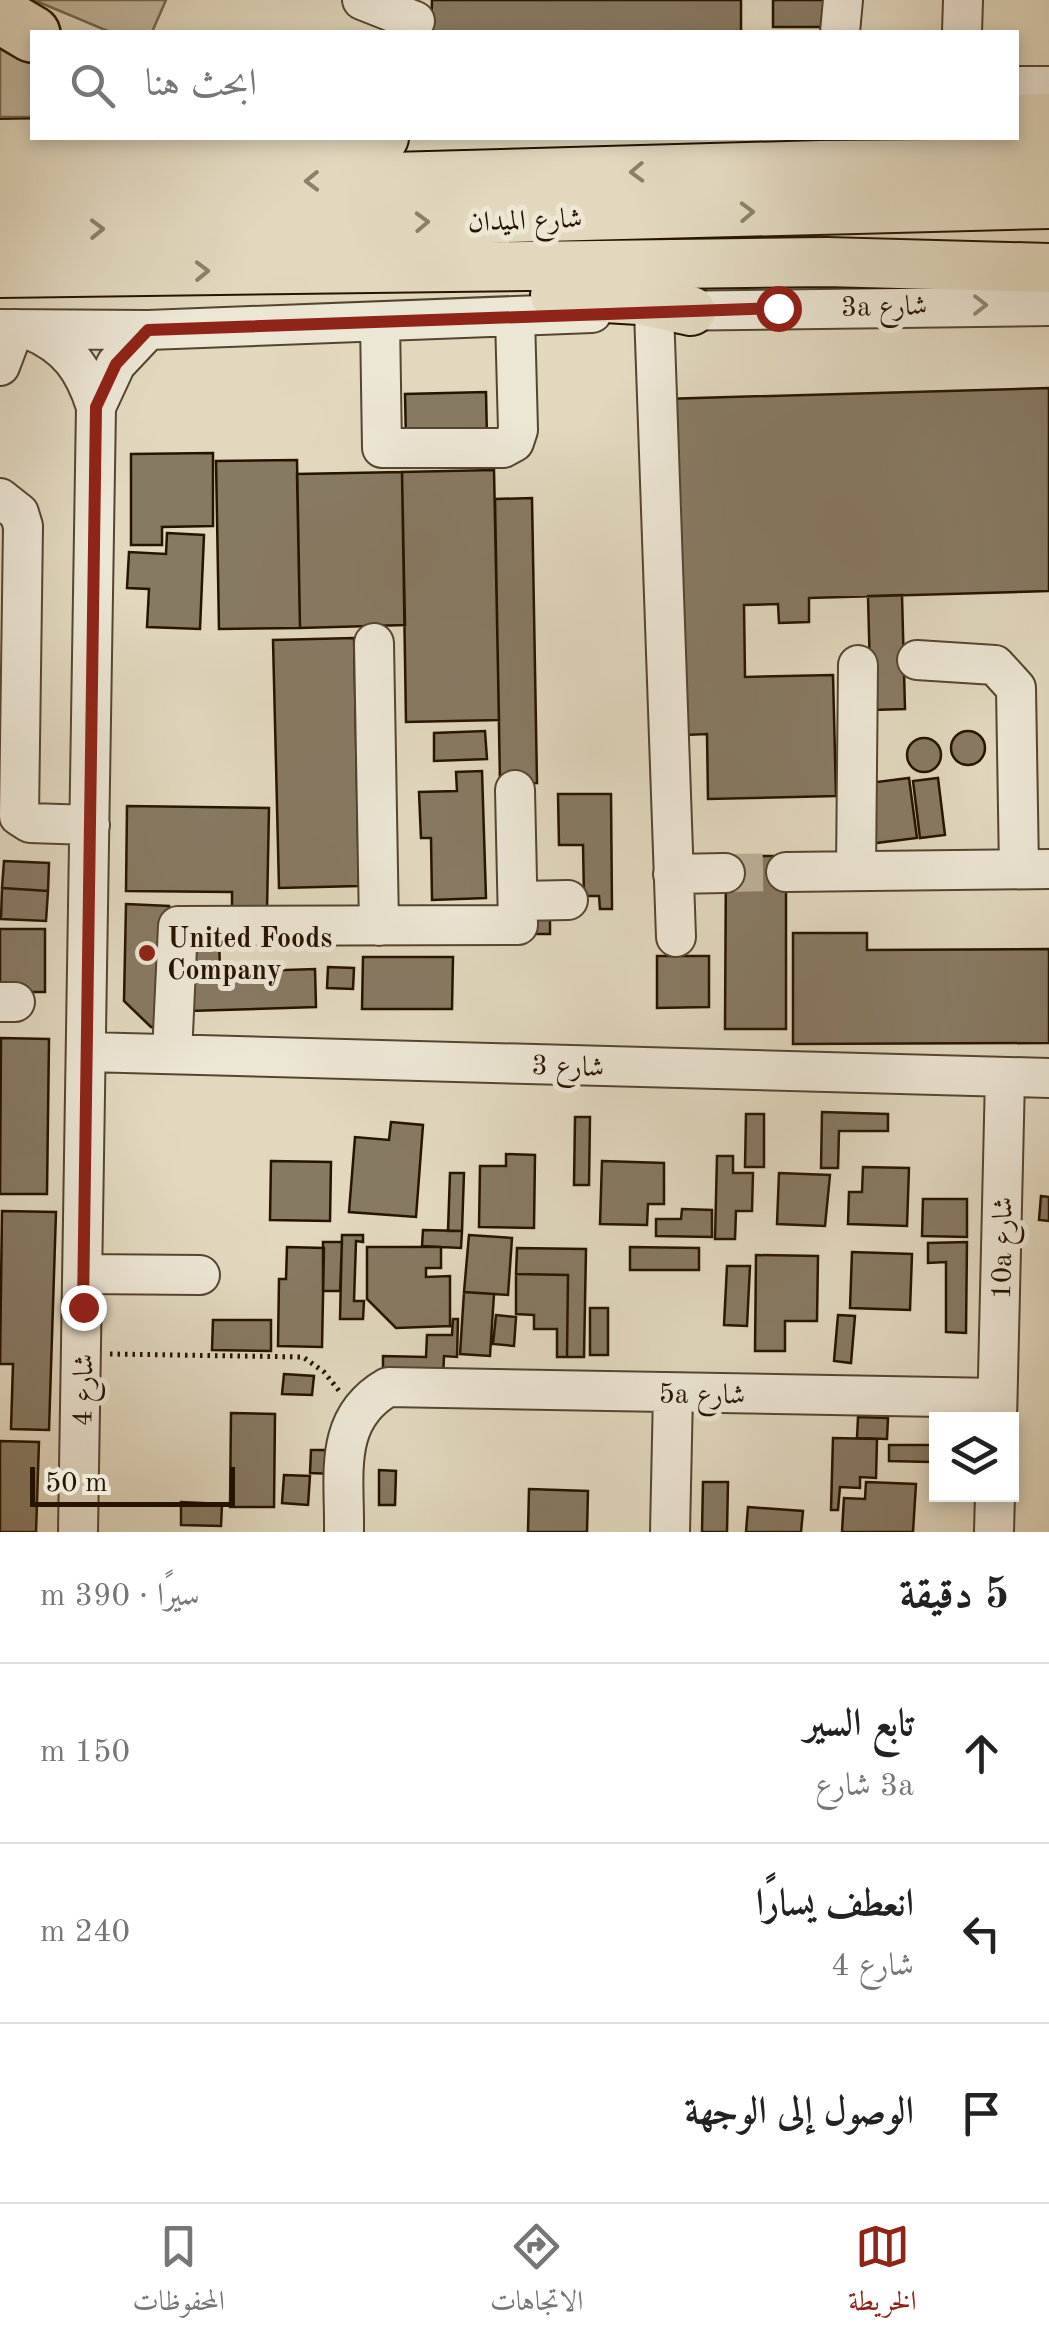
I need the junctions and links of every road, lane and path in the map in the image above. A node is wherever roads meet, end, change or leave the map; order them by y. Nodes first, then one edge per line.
1 (362, 0) edge
2 (843, 0) edge
3 (938, 0) edge
4 (963, 0) edge
5 (0, 16) edge
6 (415, 21) dead end
7 (840, 30) edge
8 (937, 30) edge
9 (962, 30) edge
10 (30, 33) edge
11 (1019, 86) edge
12 (1049, 86) edge
13 (1019, 118) edge
14 (1049, 118) edge
15 (249, 140) edge
16 (0, 144) edge
17 (1049, 164) edge
18 (0, 188) edge
19 (1049, 204) edge
20 (0, 232) edge
21 (1049, 237) edge
22 (828, 262) junction
23 (449, 268) junction
24 (1049, 268) edge
25 (0, 273) edge
26 (1049, 306) edge
27 (672, 311) junction
28 (515, 317) junction
29 (380, 322) junction
30 (14, 329) edge
31 (148, 330) junction
32 (0, 366) edge
33 (96, 407) junction
34 (0, 498) edge
35 (374, 643) dead end
36 (918, 660) dead end
37 (858, 665) dead end
38 (515, 790) dead end
39 (90, 825) junction
40 (1034, 869) edge
41 (856, 871) junction
42 (786, 872) tunnel mouth
43 (726, 873) tunnel mouth
44 (673, 874) junction
45 (568, 900) dead end
46 (519, 901) junction
47 (379, 926) junction
48 (676, 937) dead end
49 (87, 1052) junction
50 (172, 1054) junction
51 (1006, 1077) junction
52 (1049, 1078) edge
53 (84, 1274) junction
54 (200, 1275) dead end
55 (82, 1353) junction
56 (672, 1392) junction
57 (997, 1409) edge
58 (357, 1412) junction
59 (995, 1502) edge
60 (78, 1532) edge
61 (344, 1532) edge
62 (670, 1532) edge
63 (994, 1532) edge

1 - 6 street
2 - 7 street
3 - 8 street
4 - 9 street
5 - 10 highway
11 - 12 street
13 - 14 main road
15 - 16 main road
17 -> 18 main road, شارع الميدان
20 -> 19 main road, شارع الميدان
21 - 22 main road
22 - 23 main road
22 - 24 main road
25 -> 23 main road
23 - 27 main road
27 -> 26 street, 3a شارع
27 - 28 street, 3a شارع
27 - 44 street
28 - 29 street, 3a شارع
28 - 29 street
29 - 31 street, 3a شارع
30 - 31 street, 3a شارع
30 - 32 street
30 - 33 street, شارع 4
31 - 33 street, شارع 4
33 - 39 street, شارع 4
34 - 39 street
35 - 47 street
36 - 40 street
37 - 41 street
38 - 46 street
39 - 49 street, شارع 4
40 - 41 street
41 - 42 street
43 - 44 street
44 - 48 street
45 - 46 street
46 - 47 street
47 - 50 street
49 - 50 street, شارع 3
49 - 53 street, شارع 4
50 - 51 street, شارع 3
51 - 52 street, شارع 3
51 - 57 street, 10a شارع
53 - 54 street
53 - 55 street, شارع 4
55 - 58 path
55 - 60 street, شارع 4
56 - 57 street, 5a شارع
56 - 58 street, 5a شارع
56 - 62 street
58 - 61 street
59 - 63 street

